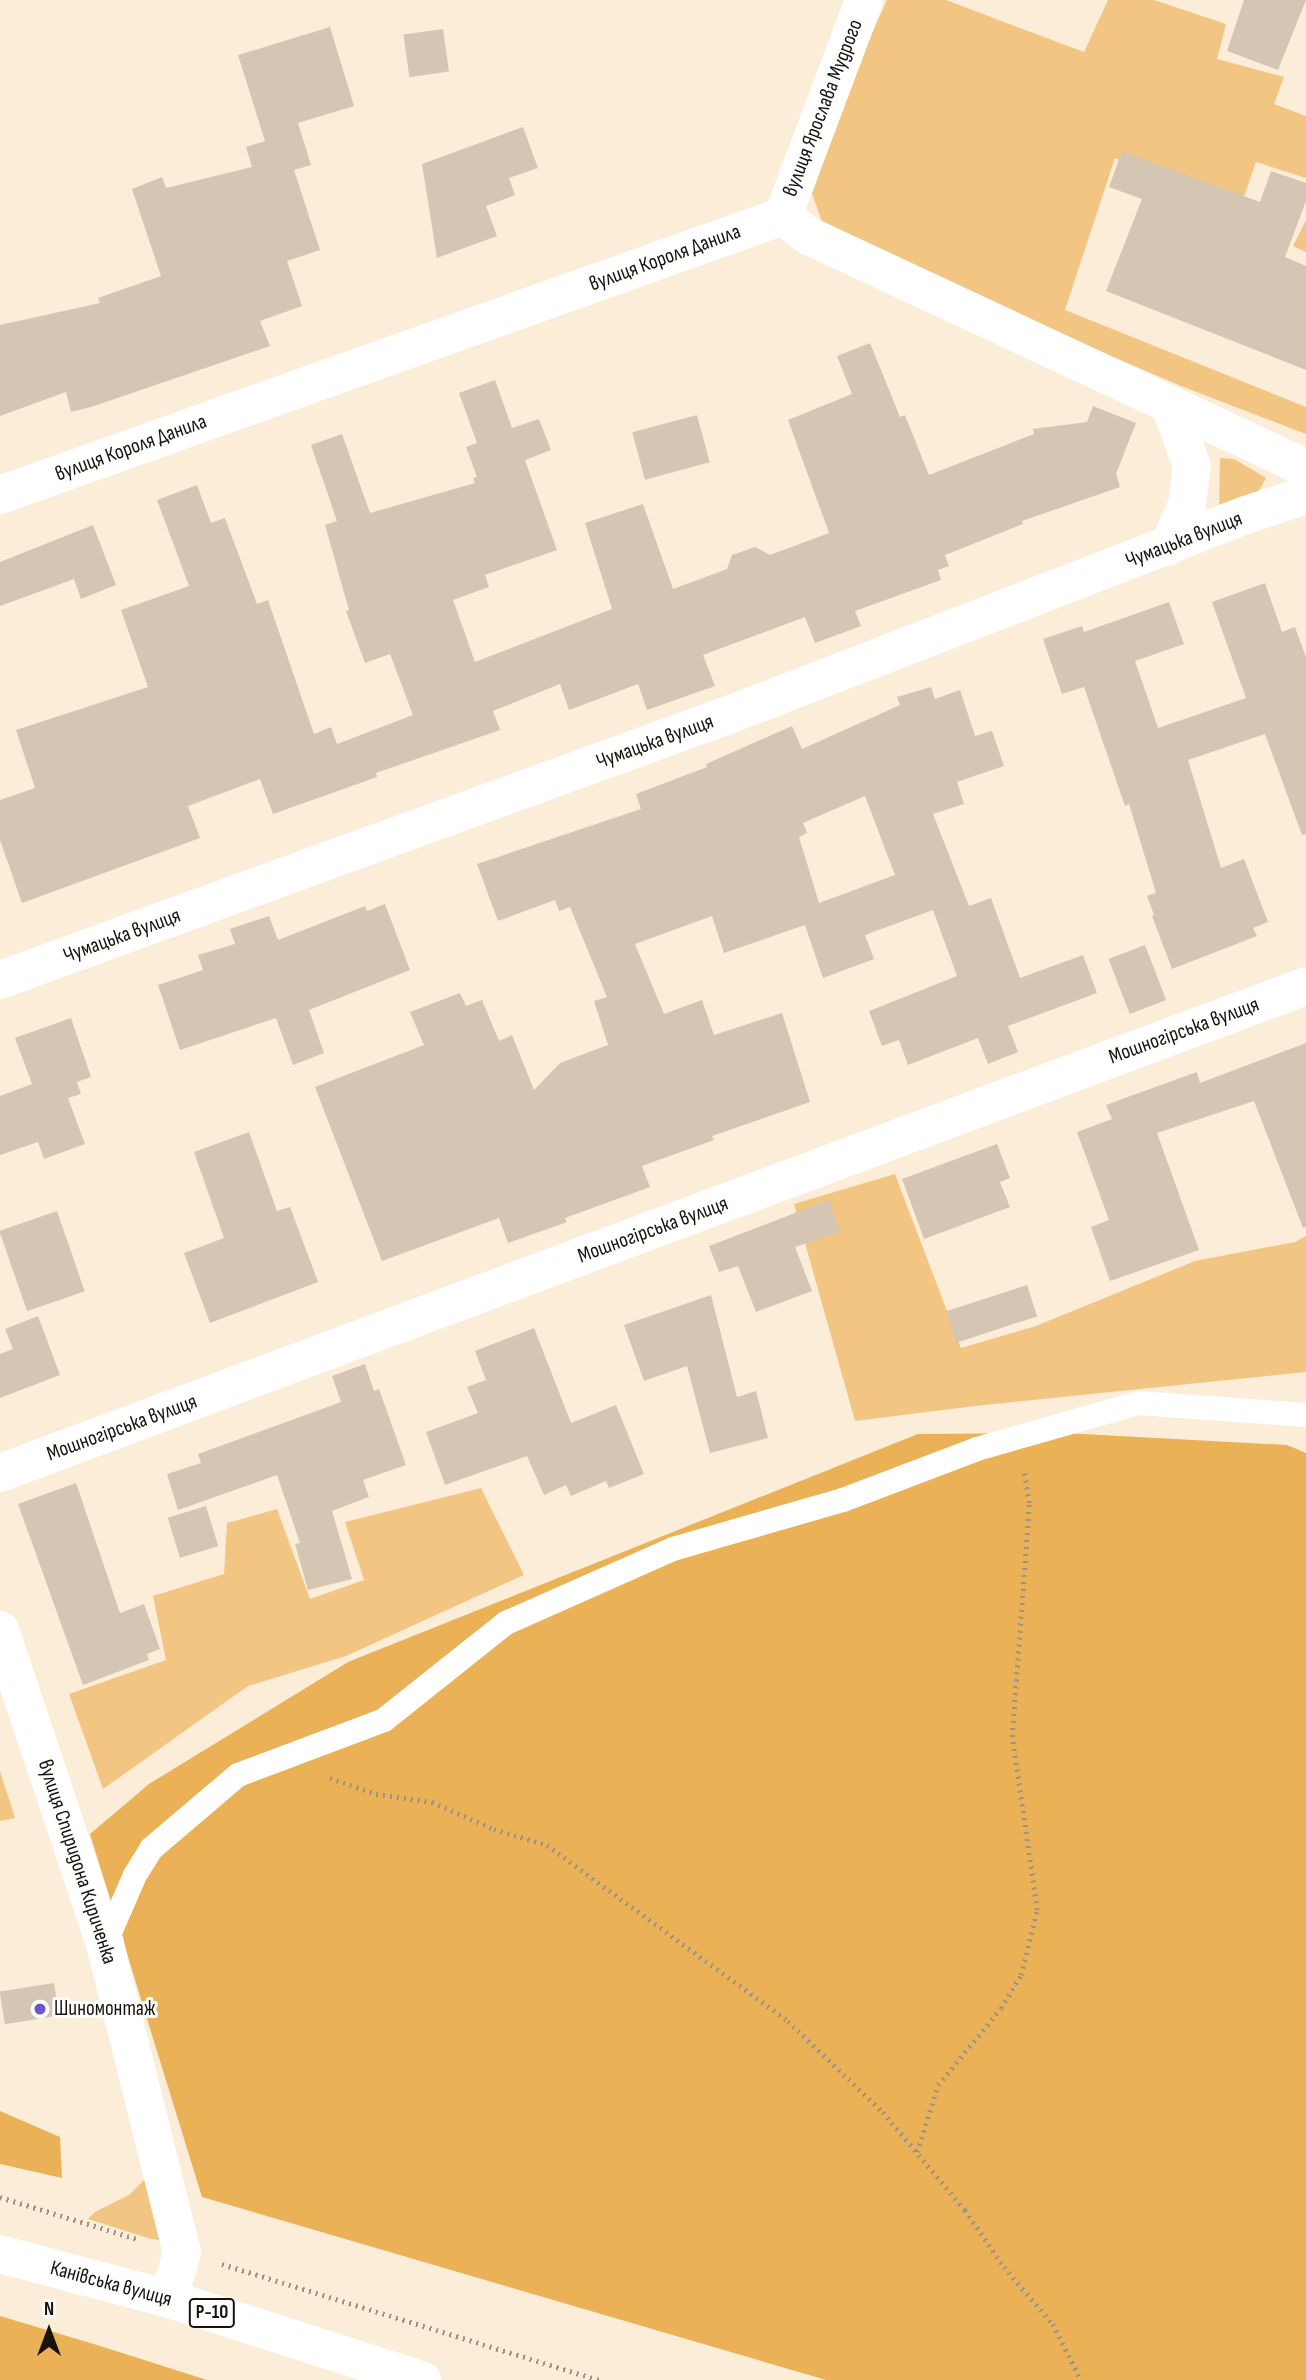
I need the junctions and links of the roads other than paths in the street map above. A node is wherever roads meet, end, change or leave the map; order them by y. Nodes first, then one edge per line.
1 (864, 0) edge
2 (783, 216) junction
3 (1170, 405) junction
4 (1306, 468) edge
5 (0, 495) edge
6 (1306, 495) edge
7 (1168, 547) junction
8 (0, 980) edge
9 (1306, 986) edge
10 (1306, 1415) edge
11 (0, 1474) edge
12 (0, 1630) edge
13 (105, 1944) junction
14 (0, 2254) edge
15 (169, 2300) junction
16 (422, 2380) edge

1 - 2 street, вулиця Ярослава Мудрого
2 - 3 street
2 - 5 street, вулиця Короля Данила
3 - 4 street
3 - 7 street
6 - 7 street, Чумацька вулиця
7 - 8 street, Чумацька вулиця
9 - 11 street, Мошногірська вулиця
10 - 13 lane
12 - 13 street, вулиця Спиридона Кириченка
13 - 15 street, вулиця Спиридона Кириченка
14 - 15 street, Канівська вулиця / Р-10
15 - 16 street, Канівська вулиця / Р-10

